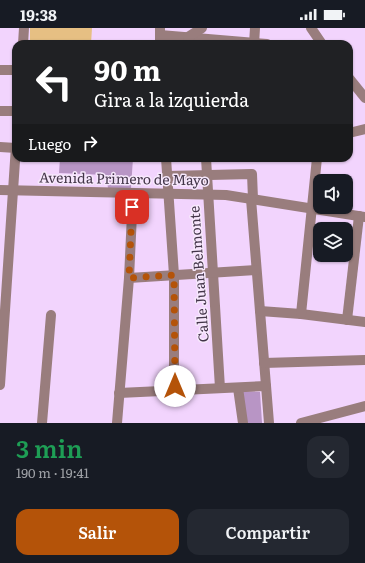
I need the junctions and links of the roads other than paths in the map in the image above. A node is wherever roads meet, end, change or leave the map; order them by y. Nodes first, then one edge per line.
1 (24, 28) edge
2 (202, 28) edge
3 (255, 28) edge
4 (311, 28) edge
5 (160, 36) edge
6 (188, 38) junction
7 (22, 40) edge
8 (214, 40) edge
9 (254, 40) edge
10 (319, 40) edge
11 (0, 70) edge
12 (12, 70) edge
13 (353, 83) edge
14 (365, 98) edge
15 (0, 110) edge
16 (12, 111) edge
17 (365, 129) edge
18 (353, 132) edge
19 (0, 147) edge
20 (12, 147) edge
21 (15, 162) edge
22 (166, 162) edge
23 (206, 162) edge
24 (317, 162) edge
25 (207, 175) junction
26 (167, 176) junction
27 (0, 190) edge
28 (13, 191) junction
29 (133, 193) junction
30 (169, 194) junction
31 (208, 194) junction
32 (252, 199) junction
33 (312, 209) junction
34 (362, 217) edge
35 (256, 270) junction
36 (212, 273) junction
37 (174, 275) junction
38 (129, 278) junction
39 (260, 311) junction
40 (301, 314) junction
41 (51, 316) dead end
42 (347, 320) junction
43 (365, 322) edge
44 (365, 360) edge
45 (264, 363) junction
46 (0, 385) edge
47 (266, 386) junction
48 (220, 388) junction
49 (238, 388) junction
50 (174, 390) junction
51 (119, 393) junction
52 (365, 406) edge
53 (42, 423) edge
54 (117, 423) edge
55 (243, 423) edge
56 (268, 423) edge
57 (301, 423) edge

1 - 7 street
2 - 6 street
3 - 9 street
4 - 10 street
5 - 6 street
6 - 8 street
11 - 12 street
13 - 14 street
15 - 16 street
17 - 18 street
19 - 20 street
21 - 28 street
22 - 26 street
23 - 25 street, Calle Juan Belmonte
24 - 33 street
25 - 26 street
25 - 31 street, Calle Juan Belmonte
25 - 32 street
26 - 30 street
27 - 28 street, Avenida Primero de Mayo
28 - 29 street, Avenida Primero de Mayo
28 - 46 street
29 - 30 street, Avenida Primero de Mayo
29 - 38 street
30 - 31 street, Avenida Primero de Mayo
30 - 37 street
31 - 32 street, Avenida Primero de Mayo
31 - 36 street, Calle Juan Belmonte
32 - 33 street, Avenida Primero de Mayo
32 - 35 street
33 - 34 street, Avenida Primero de Mayo
33 - 40 street
34 - 42 street
35 - 36 street
35 - 39 street
36 - 37 street
36 - 48 street, Calle Juan Belmonte
37 - 38 street
37 - 50 street
38 - 51 street
39 - 40 street
39 - 45 street
40 - 42 street
41 - 53 street
42 - 43 street
44 - 45 street
45 - 47 street
47 - 49 street
47 - 56 street
48 - 49 street
48 - 50 street
49 - 55 street
50 - 51 street
51 - 54 street
52 - 57 street

